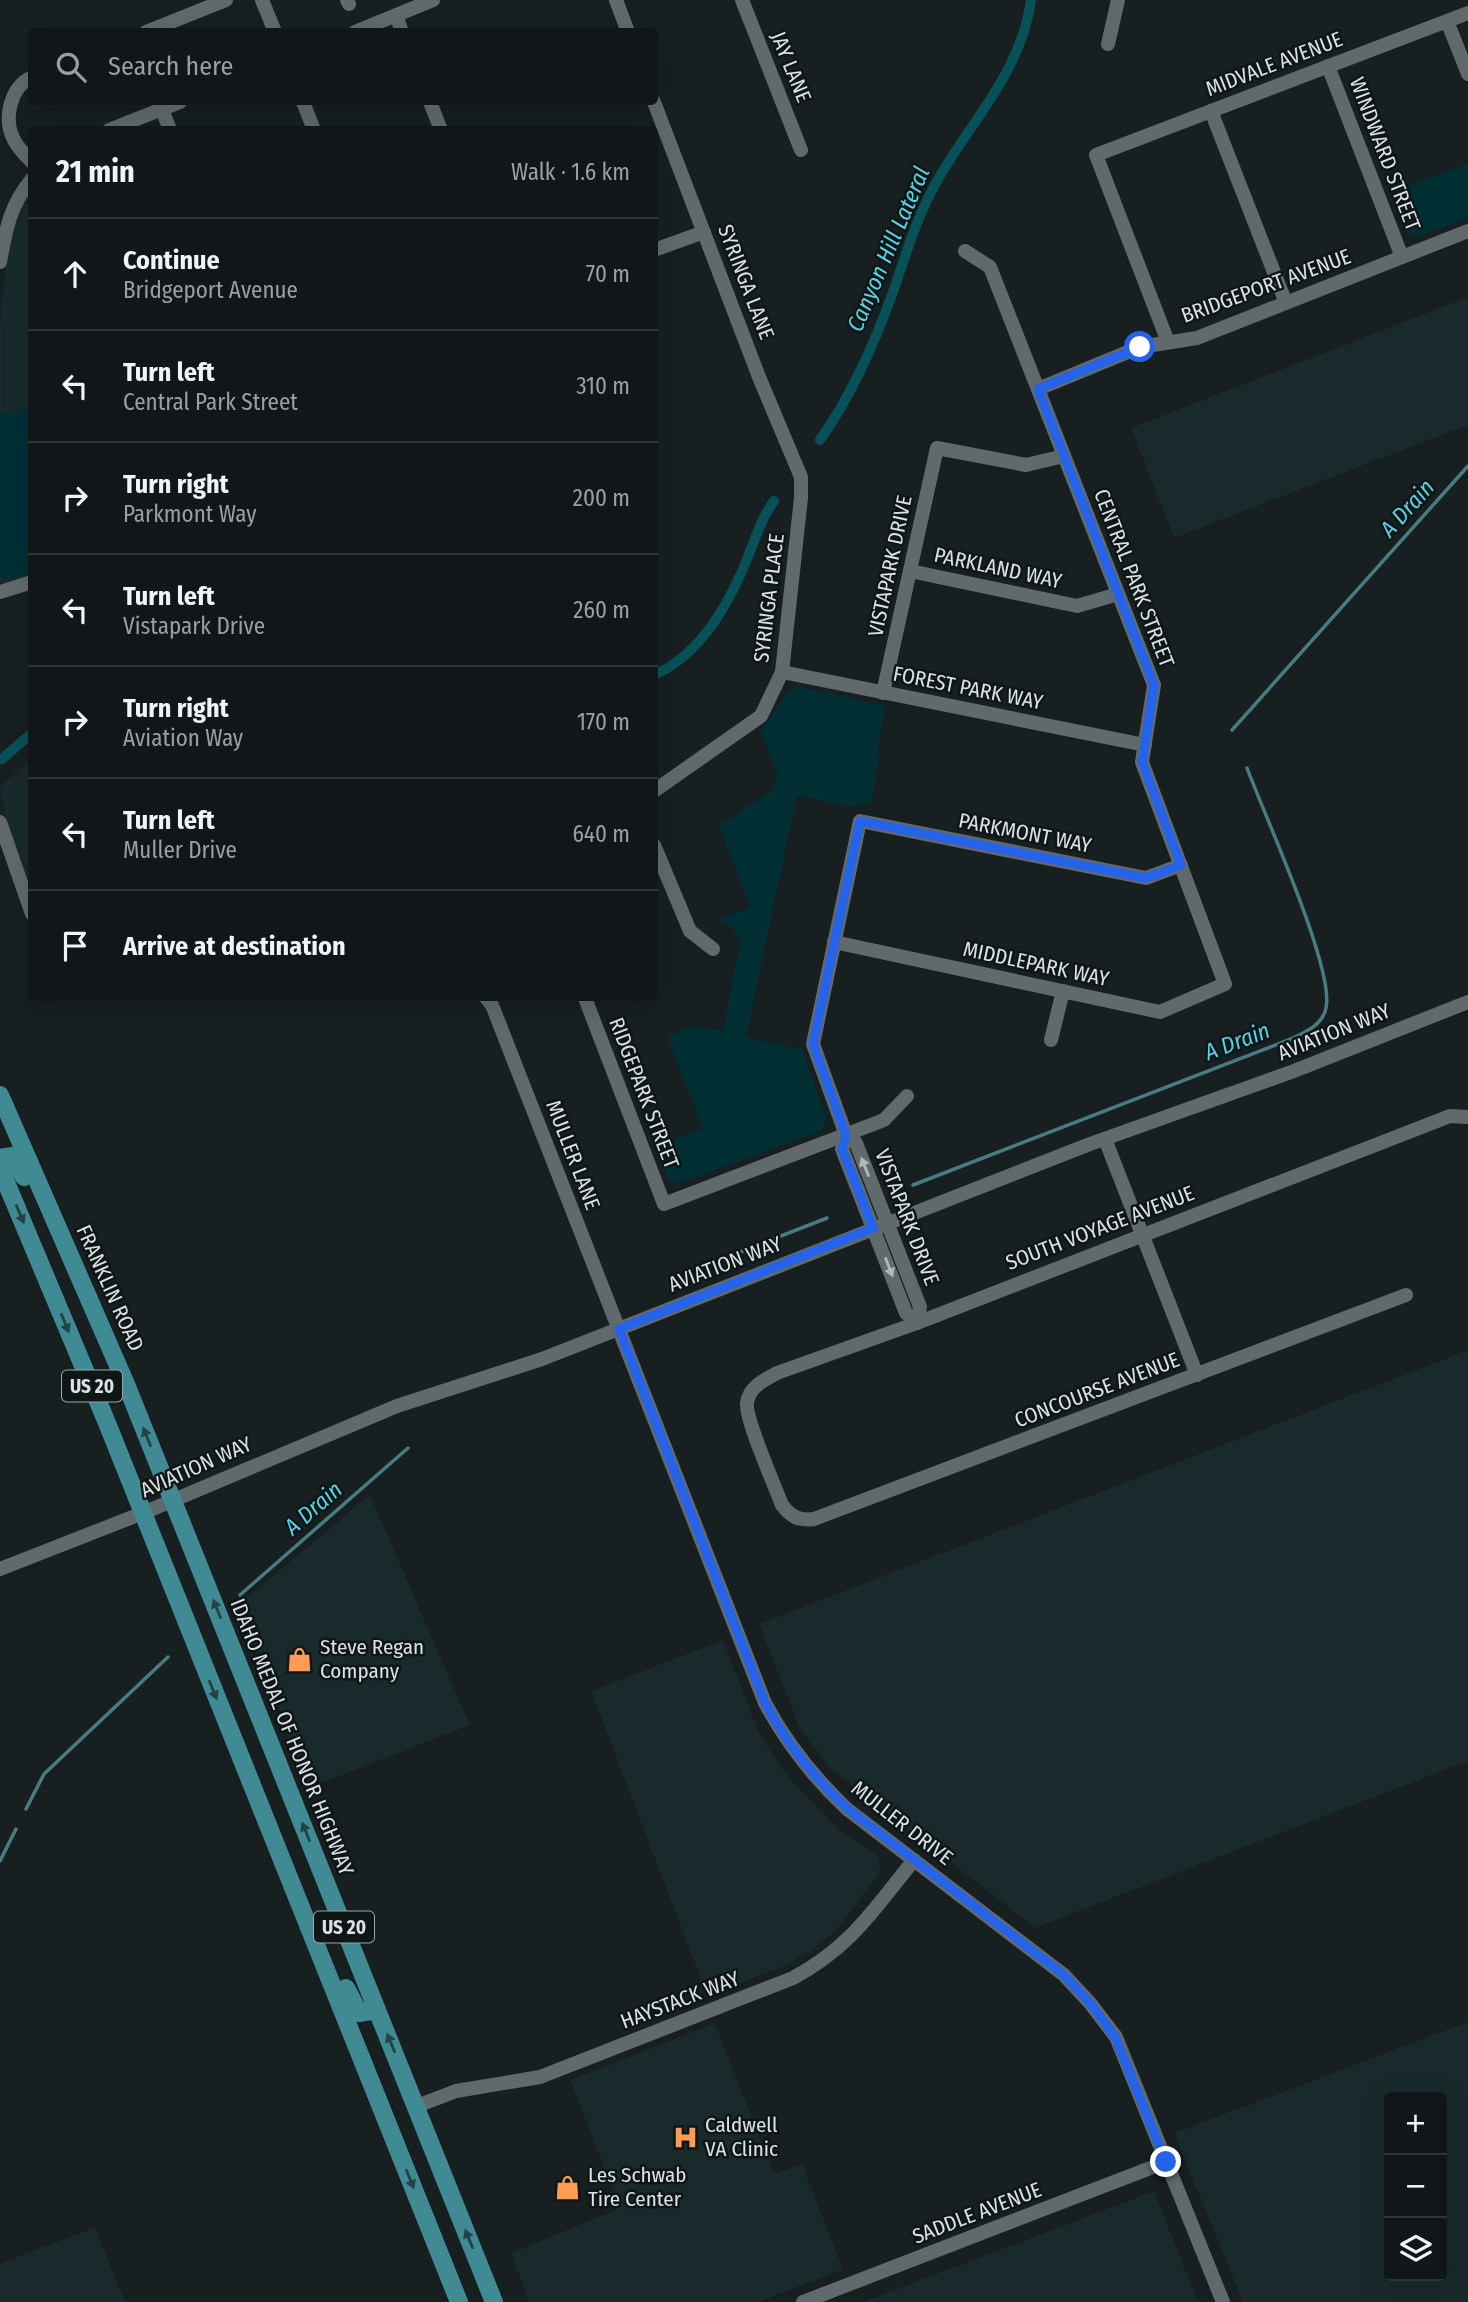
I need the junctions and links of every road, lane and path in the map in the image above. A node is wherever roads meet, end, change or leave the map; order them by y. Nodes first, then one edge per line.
1 (226, 0) edge
2 (262, 0) edge
3 (433, 0) edge
4 (616, 0) edge
5 (742, 0) edge
6 (1118, 0) edge
7 (1468, 13) edge
8 (396, 15) junction
9 (1447, 21) junction
10 (156, 28) edge
11 (273, 28) edge
12 (365, 28) edge
13 (401, 28) edge
14 (626, 28) edge
15 (1108, 44) dead end
16 (1328, 66) junction
17 (1468, 74) edge
18 (28, 80) edge
19 (172, 105) edge
20 (304, 105) edge
21 (431, 105) edge
22 (655, 105) edge
23 (162, 109) junction
24 (1211, 111) junction
25 (119, 126) edge
26 (168, 126) edge
27 (312, 126) edge
28 (439, 126) edge
29 (801, 150) dead end
30 (28, 158) edge
31 (28, 183) edge
32 (1468, 231) edge
33 (704, 232) junction
34 (658, 249) edge
35 (965, 251) dead end
36 (1402, 257) junction
37 (0, 262) edge
38 (1286, 303) junction
39 (1168, 342) junction
40 (1038, 389) junction
41 (1064, 456) junction
42 (801, 477) joint
43 (910, 571) junction
44 (28, 583) edge
45 (0, 592) edge
46 (1118, 594) junction
47 (782, 672) junction
48 (883, 693) junction
49 (1145, 745) junction
50 (658, 788) edge
51 (860, 821) joint
52 (0, 822) edge
53 (658, 855) edge
54 (1181, 865) junction
55 (28, 902) edge
56 (834, 942) junction
57 (713, 949) dead end
58 (1225, 984) joint
59 (1063, 992) junction
60 (489, 1001) edge
61 (586, 1001) edge
62 (1468, 1002) edge
63 (1051, 1041) dead end
64 (0, 1096) edge
65 (907, 1096) dead end
66 (1468, 1117) edge
67 (846, 1135) junction
68 (1105, 1139) junction
69 (0, 1158) edge
70 (0, 1168) edge
71 (881, 1226) junction
72 (1142, 1234) junction
73 (87, 1293) junction
74 (1406, 1295) dead end
75 (917, 1323) junction
76 (619, 1329) junction
77 (1197, 1375) junction
78 (173, 1501) junction
79 (143, 1513) junction
80 (802, 1521) joint
81 (0, 1569) edge
82 (270, 1831) junction
83 (914, 1860) junction
84 (377, 2010) junction
85 (416, 2106) junction
86 (1166, 2162) junction
87 (459, 2302) edge
88 (494, 2302) edge
89 (803, 2302) edge
90 (1223, 2302) edge

1 - 10 street
2 - 11 street
3 - 8 street
4 - 14 street
5 - 29 street, JAY LANE
6 - 15 street
7 - 9 street, MIDVALE AVENUE
8 - 12 street
8 - 13 street
9 - 16 street, MIDVALE AVENUE
9 - 17 street
16 - 24 street, MIDVALE AVENUE
16 - 36 street, WINDWARD STREET
18 - 30 street
19 - 23 street
20 - 27 street
21 - 28 street
22 - 33 street, SYRINGA LANE
23 - 25 street
23 - 26 street
24 - 38 street
24 - 39 street, MIDVALE AVENUE
31 - 37 street
32 - 36 street, BRIDGEPORT AVENUE
33 - 34 street
33 - 42 street, SYRINGA LANE
35 - 40 street, CENTRAL PARK STREET
36 - 38 street, BRIDGEPORT AVENUE
38 - 39 street, BRIDGEPORT AVENUE
39 - 40 street, BRIDGEPORT AVENUE
40 - 41 street, CENTRAL PARK STREET
41 - 43 street, VISTAPARK DRIVE
41 - 46 street, CENTRAL PARK STREET
42 - 47 street, SYRINGA PLACE
43 - 46 street, PARKLAND WAY
43 - 48 street, VISTAPARK DRIVE
44 - 45 street
46 - 49 street, CENTRAL PARK STREET
47 - 48 street, FOREST PARK WAY
47 - 50 street, SYRINGA PLACE
48 - 49 street, FOREST PARK WAY
49 - 54 street, CENTRAL PARK STREET
51 - 54 street, PARKMONT WAY
51 - 56 street, VISTAPARK DRIVE
52 - 55 street
53 - 57 street
54 - 58 street, CENTRAL PARK STREET
56 - 59 street, MIDDLEPARK WAY
56 - 67 street, VISTAPARK DRIVE
58 - 59 street, MIDDLEPARK WAY
59 - 63 street
60 - 76 street, MULLER LANE
61 - 67 street, RIDGEPARK STREET
62 - 68 street, AVIATION WAY
64 - 73 main road, FRANKLIN ROAD / US 20
65 - 67 street
66 - 72 street, SOUTH VOYAGE AVENUE
67 - 71 street, VISTAPARK DRIVE
68 - 71 street, AVIATION WAY
68 - 72 street
69 - 73 main road
70 -> 79 main road, US 20
71 - 75 street, VISTAPARK DRIVE
71 - 76 street, AVIATION WAY
72 - 75 street, SOUTH VOYAGE AVENUE
72 - 77 street
78 -> 73 main road, FRANKLIN ROAD / US 20
74 - 77 street, CONCOURSE AVENUE
75 - 80 street, SOUTH VOYAGE AVENUE
76 - 78 street, AVIATION WAY
76 - 83 street, MULLER DRIVE
77 - 80 street, CONCOURSE AVENUE
78 - 79 street, AVIATION WAY
84 -> 78 main road, IDAHO MEDAL OF HONOR HIGHWAY / US 20
79 - 81 street, AVIATION WAY
79 -> 82 main road, US 20
82 - 84 main road
82 -> 87 main road, US 20
83 - 85 street, HAYSTACK WAY
83 - 86 street, MULLER DRIVE
85 -> 84 main road, IDAHO MEDAL OF HONOR HIGHWAY / US 20
88 -> 85 main road, IDAHO MEDAL OF HONOR HIGHWAY / US 20
86 - 89 street, SADDLE AVENUE
86 - 90 street, MULLER DRIVE

